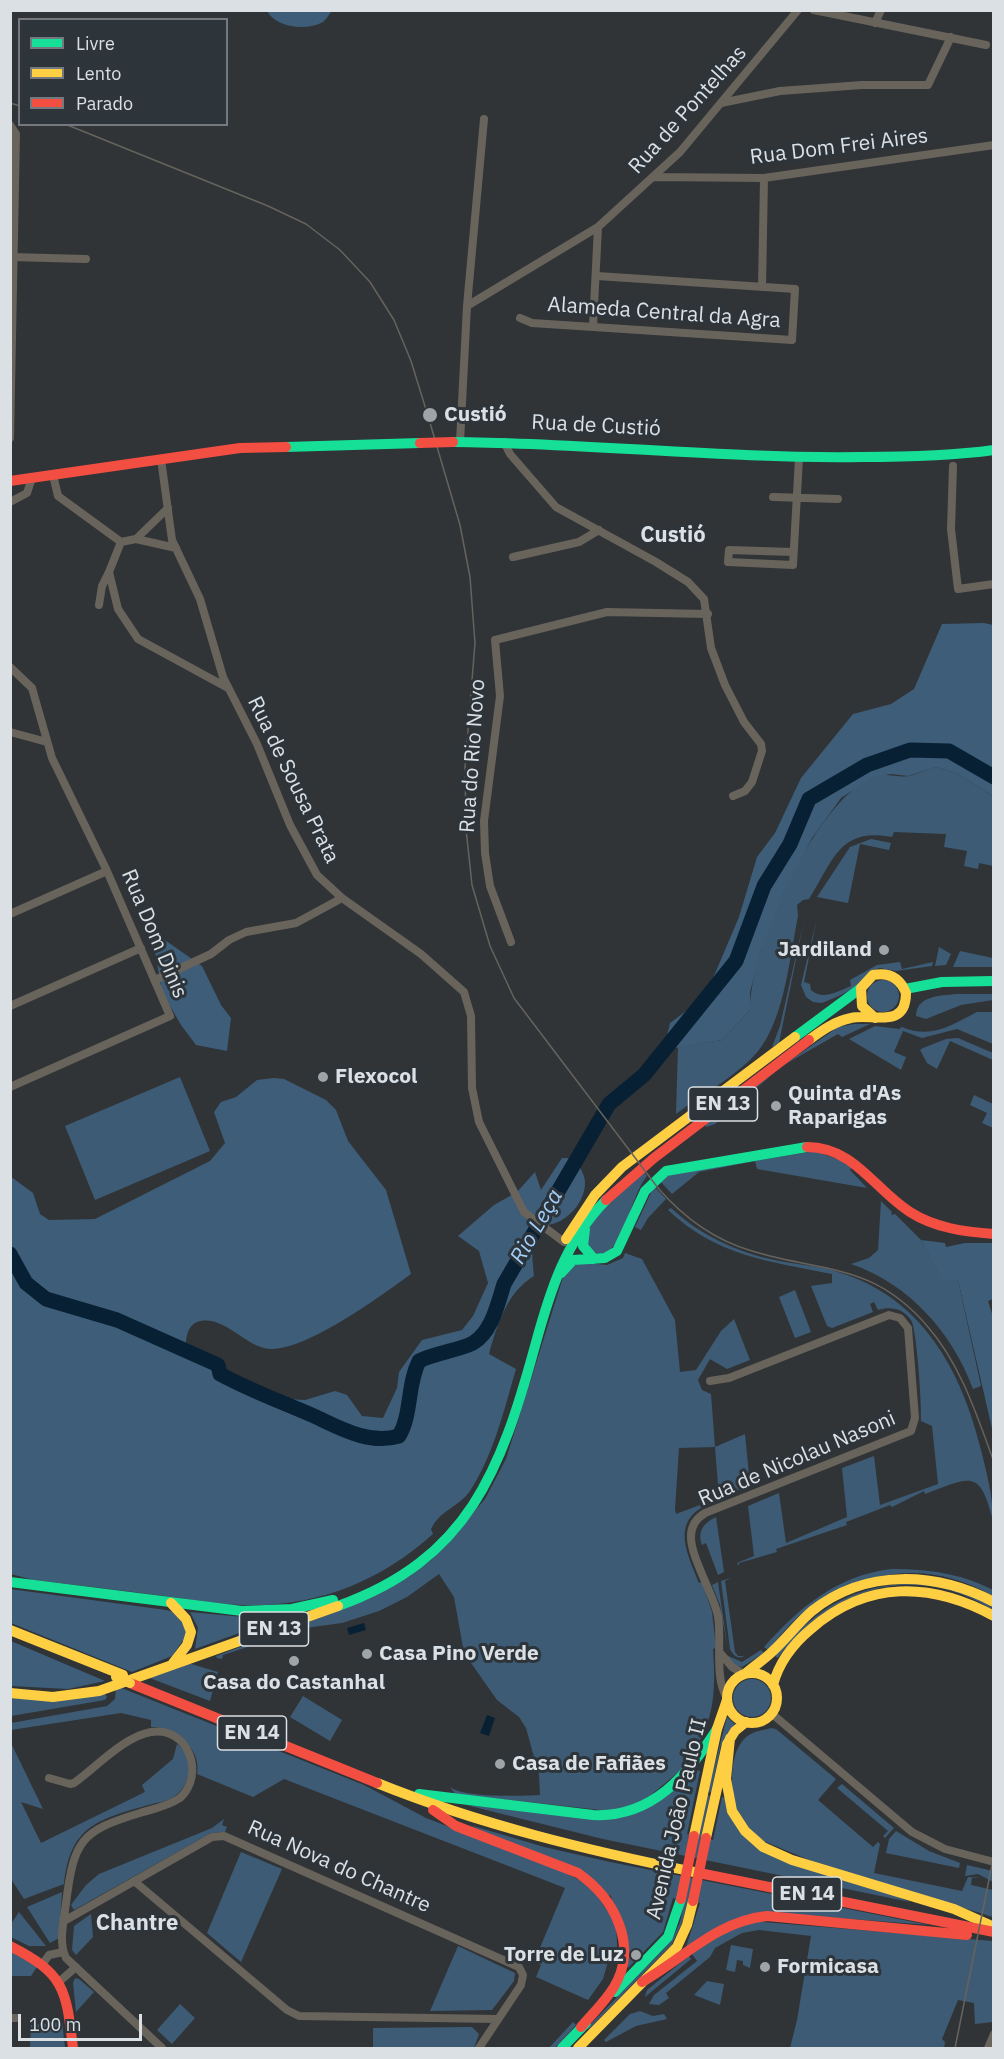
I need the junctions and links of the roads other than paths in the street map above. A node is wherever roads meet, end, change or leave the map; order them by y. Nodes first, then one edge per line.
1 (798, 10) edge
2 (813, 10) edge
3 (881, 10) edge
4 (875, 22) junction
5 (951, 37) junction
6 (986, 45) dead end
7 (721, 103) junction
8 (484, 119) dead end
9 (10, 125) edge
10 (993, 145) edge
11 (653, 177) junction
12 (764, 178) junction
13 (598, 227) junction
14 (12, 258) edge
15 (86, 259) dead end
16 (597, 276) junction
17 (762, 287) junction
18 (467, 306) junction
19 (520, 318) dead end
20 (593, 326) junction
21 (10, 438) edge
22 (456, 442) junction
23 (504, 442) junction
24 (993, 450) edge
25 (799, 458) junction
26 (161, 459) junction
27 (953, 466) dead end
28 (53, 475) junction
29 (32, 478) junction
30 (10, 481) edge
31 (773, 497) dead end
32 (796, 498) junction
33 (838, 499) dead end
34 (10, 502) edge
35 (168, 508) junction
36 (598, 530) junction
37 (136, 538) junction
38 (121, 542) junction
39 (176, 548) junction
40 (793, 552) junction
41 (513, 557) dead end
42 (109, 572) junction
43 (993, 584) edge
44 (99, 605) dead end
45 (708, 614) junction
46 (10, 667) edge
47 (229, 688) junction
48 (10, 732) edge
49 (47, 742) junction
50 (733, 796) dead end
51 (107, 871) junction
52 (342, 897) junction
53 (10, 914) edge
54 (511, 942) dead end
55 (141, 948) junction
56 (155, 980) junction
57 (993, 981) edge
58 (861, 988) junction
59 (905, 989) junction
60 (10, 1006) edge
61 (875, 1018) junction
62 (10, 1087) edge
63 (588, 1221) junction
64 (993, 1234) edge
65 (564, 1242) junction
66 (594, 1259) junction
67 (554, 1284) junction
68 (710, 1381) dead end
69 (10, 1582) edge
70 (993, 1602) edge
71 (171, 1603) junction
72 (993, 1616) edge
73 (10, 1630) edge
74 (10, 1635) edge
75 (721, 1654) junction
76 (173, 1664) junction
77 (745, 1674) junction
78 (126, 1679) junction
79 (773, 1685) junction
80 (10, 1693) edge
81 (727, 1699) junction
82 (771, 1713) junction
83 (746, 1722) junction
84 (717, 1728) junction
85 (730, 1738) junction
86 (49, 1778) dead end
87 (416, 1797) junction
88 (993, 1862) edge
89 (134, 1881) junction
90 (64, 1921) junction
91 (993, 1927) edge
92 (993, 1934) edge
93 (10, 1946) edge
94 (63, 1952) junction
95 (44, 1962) junction
96 (76, 1967) junction
97 (60, 1981) junction
98 (642, 1982) junction
99 (497, 2019) junction
100 (581, 2027) junction
101 (993, 2034) edge
102 (73, 2049) edge
103 (162, 2049) edge
104 (479, 2049) edge
105 (562, 2049) edge
106 (578, 2049) edge
107 (988, 2049) edge

1 - 7 street, Rua de Pontelhas
2 - 4 street
3 - 4 street
4 - 5 street
5 - 6 street
5 - 7 street
7 - 11 street, Rua de Pontelhas
8 - 18 street
9 - 14 street
10 - 12 street, Rua Dom Frei Aires
11 - 12 street, Rua Dom Frei Aires
11 - 13 street, Rua de Pontelhas
12 - 17 street
13 - 16 street
13 - 18 street, Rua de Pontelhas
14 - 15 street
14 - 21 street
16 - 17 street
16 - 20 street
17 - 20 street, Alameda Central da Agra
18 - 22 street
19 - 20 street, Alameda Central da Agra
22 - 23 main road, Rua de Custió
22 - 26 main road, Rua de Custió, bridge
23 - 25 main road, Rua de Custió
23 - 36 street
24 - 25 main road, Rua de Custió
25 - 32 street
26 - 28 main road, Rua de Custió
26 - 35 street, Rua de Sousa Prata
27 - 43 street
28 - 29 main road, Rua de Custió
28 - 38 street
29 - 30 main road, Rua de Custió
29 - 34 street
31 - 32 street
32 - 33 street
32 - 40 street
35 - 37 street
35 - 39 street, Rua de Sousa Prata
36 - 41 street
36 - 45 street
37 - 38 street
37 - 39 street
38 - 42 street
39 - 47 street, Rua de Sousa Prata
40 - 40 street
42 - 44 street
42 - 47 street
45 - 50 street
45 - 54 street, Rua do Rio Novo
46 - 49 street, Rua Dom Dinis
47 - 52 street, Rua de Sousa Prata
48 - 49 street
49 - 51 street, Rua Dom Dinis
51 - 53 street
51 - 55 street, Rua Dom Dinis
52 - 56 street
52 - 65 street, Rua de Sousa Prata
55 - 56 street, Rua Dom Dinis
55 - 60 street
56 - 62 street, Rua Dom Dinis
57 - 59 main road
58 - 59 main road, EN 13
58 - 61 main road
58 - 65 main road, EN 13
59 - 61 main road, EN 13
61 - 63 main road, EN 13
63 - 66 main road
63 - 67 main road, EN 13
64 - 66 main road
65 - 71 main road, EN 13
66 - 67 main road
67 - 76 main road, EN 13
68 - 75 street, Rua de Nicolau Nasoni
69 - 71 main road, EN 13
70 - 77 main road
71 - 76 main road
72 - 79 main road
73 - 78 main road, EN 14
74 - 78 main road, EN 14
75 - 77 street
75 - 81 street, Rua de Nicolau Nasoni
76 - 80 main road, EN 13
77 - 79 main road
77 - 81 main road
78 - 87 main road, EN 14
79 - 82 main road
81 - 83 main road
81 - 84 main road, Avenida João Paulo II
82 - 83 main road
82 - 88 street
83 - 85 main road, Avenida João Paulo II
84 - 87 main road
84 - 100 main road, Avenida João Paulo II, bridge
85 - 91 main road
85 - 98 main road, Avenida João Paulo II, bridge
86 - 90 street
87 - 91 main road, EN 14
87 - 92 main road, EN 14
87 - 100 main road
89 - 90 street, Rua Nova do Chantre
89 - 99 street
89 - 99 street, Rua Nova do Chantre
90 - 94 street
92 - 98 main road
93 - 95 main road
94 - 95 street
94 - 96 street
95 - 97 main road
96 - 97 street
96 - 103 street
97 - 102 main road
98 - 106 main road, Avenida João Paulo II
99 - 104 street, Rua Nova do Chantre
100 - 105 main road, Avenida João Paulo II
101 - 107 street

